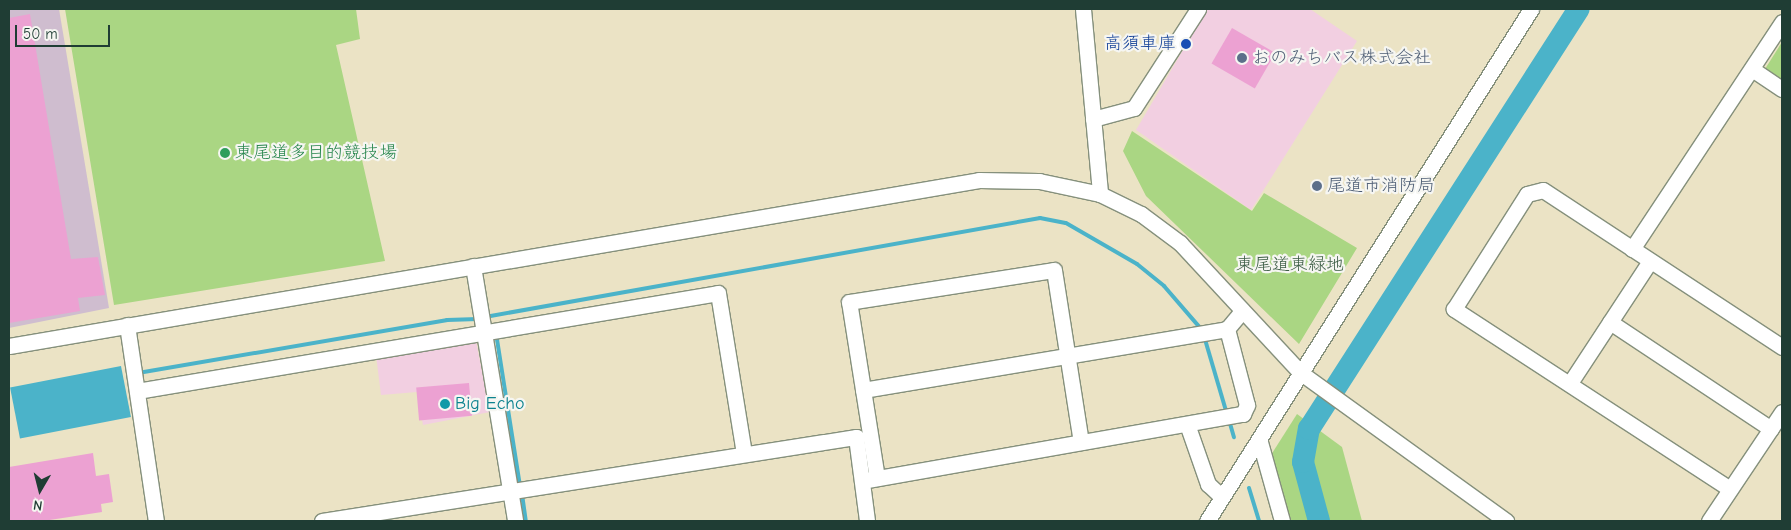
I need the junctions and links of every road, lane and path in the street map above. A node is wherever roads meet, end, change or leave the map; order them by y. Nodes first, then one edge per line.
1 (1083, 9) edge
2 (1198, 9) edge
3 (1531, 9) edge
4 (1782, 22) edge
5 (1752, 69) junction
6 (1782, 89) edge
7 (1093, 119) junction
8 (1100, 194) junction
9 (1632, 249) junction
10 (1650, 260) junction
11 (474, 266) junction
12 (1242, 311) junction
13 (1610, 322) junction
14 (127, 325) junction
15 (487, 326) junction
16 (1227, 329) junction
17 (9, 346) edge
18 (1782, 347) edge
19 (1067, 356) junction
20 (1301, 374) junction
21 (135, 379) junction
22 (1570, 383) junction
23 (863, 390) junction
24 (1782, 412) edge
25 (1187, 424) junction
26 (1771, 429) junction
27 (1081, 442) junction
28 (1260, 442) junction
29 (744, 454) junction
30 (877, 478) junction
31 (861, 481) junction
32 (1730, 489) junction
33 (518, 490) junction
34 (1222, 498) junction
35 (1209, 520) edge
36 (156, 521) edge
37 (322, 521) edge
38 (515, 521) edge
39 (867, 521) edge
40 (1282, 521) edge
41 (1506, 521) edge
42 (1709, 521) edge

1 - 7 street
2 - 7 street
3 - 20 street
4 - 5 street
5 - 6 street
5 - 9 street
7 - 8 street
8 - 11 street
8 - 12 street
9 - 10 street
9 - 22 street
10 - 13 street
10 - 18 street
11 - 14 street
11 - 15 street
12 - 16 street
12 - 20 street
13 - 22 street
13 - 26 street
14 - 17 street
14 - 21 street
15 - 21 street
15 - 29 street
15 - 33 street
16 - 19 street
16 - 25 street
19 - 23 street
19 - 23 street
19 - 27 street
20 - 28 street
20 - 41 street
21 - 36 street
22 - 32 street
23 - 30 street
24 - 26 street
25 - 27 street
25 - 34 street
26 - 32 street
27 - 30 street
28 - 34 street
28 - 40 street
29 - 31 street
29 - 33 street
30 - 31 street
31 - 39 street
32 - 42 street
33 - 37 street
33 - 38 street
34 - 35 street

